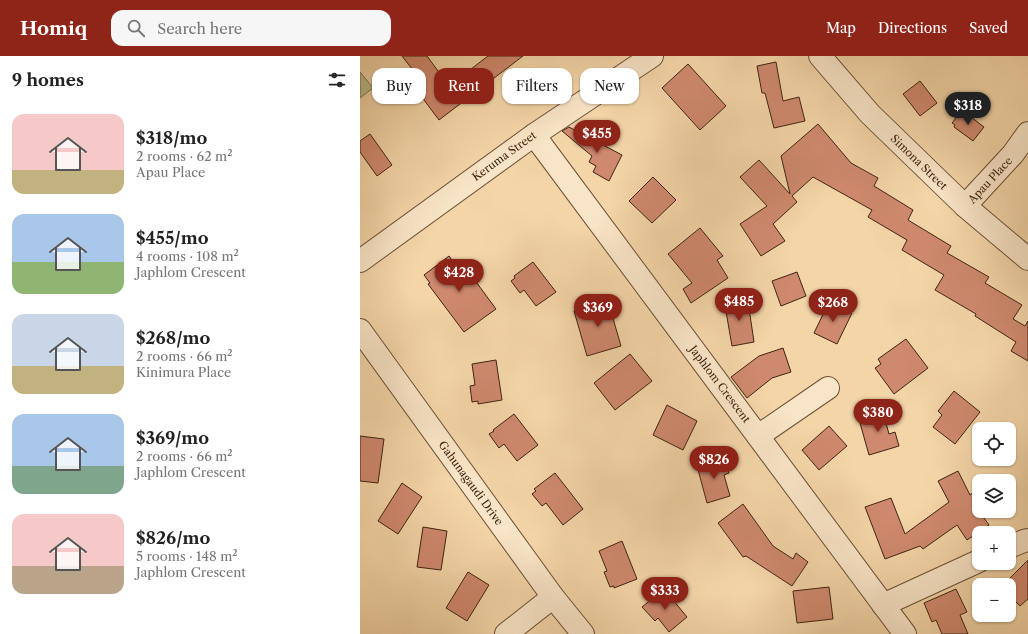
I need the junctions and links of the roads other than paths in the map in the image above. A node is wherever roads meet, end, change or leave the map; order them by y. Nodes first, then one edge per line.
1 (652, 56) edge
2 (820, 56) edge
3 (1028, 133) edge
4 (534, 135) junction
5 (965, 206) junction
6 (1028, 259) edge
7 (360, 261) edge
8 (360, 330) edge
9 (828, 388) dead end
10 (758, 436) junction
11 (1028, 540) edge
12 (1016, 544) edge
13 (972, 564) edge
14 (553, 597) junction
15 (883, 605) junction
16 (506, 634) edge
17 (582, 634) edge
18 (905, 634) edge

1 - 4 street, Keruma Street
2 - 5 street, Simona Street
3 - 5 street, Apau Place
4 - 7 street, Keruma Street
4 - 10 street, Japhlom Crescent
5 - 6 street, Simona Street
8 - 14 street, Gahunagaudi Drive
9 - 10 street
10 - 15 street, Japhlom Crescent
11 - 12 street
13 - 15 street
14 - 16 street
14 - 17 street, Gahunagaudi Drive
15 - 18 street, Japhlom Crescent

